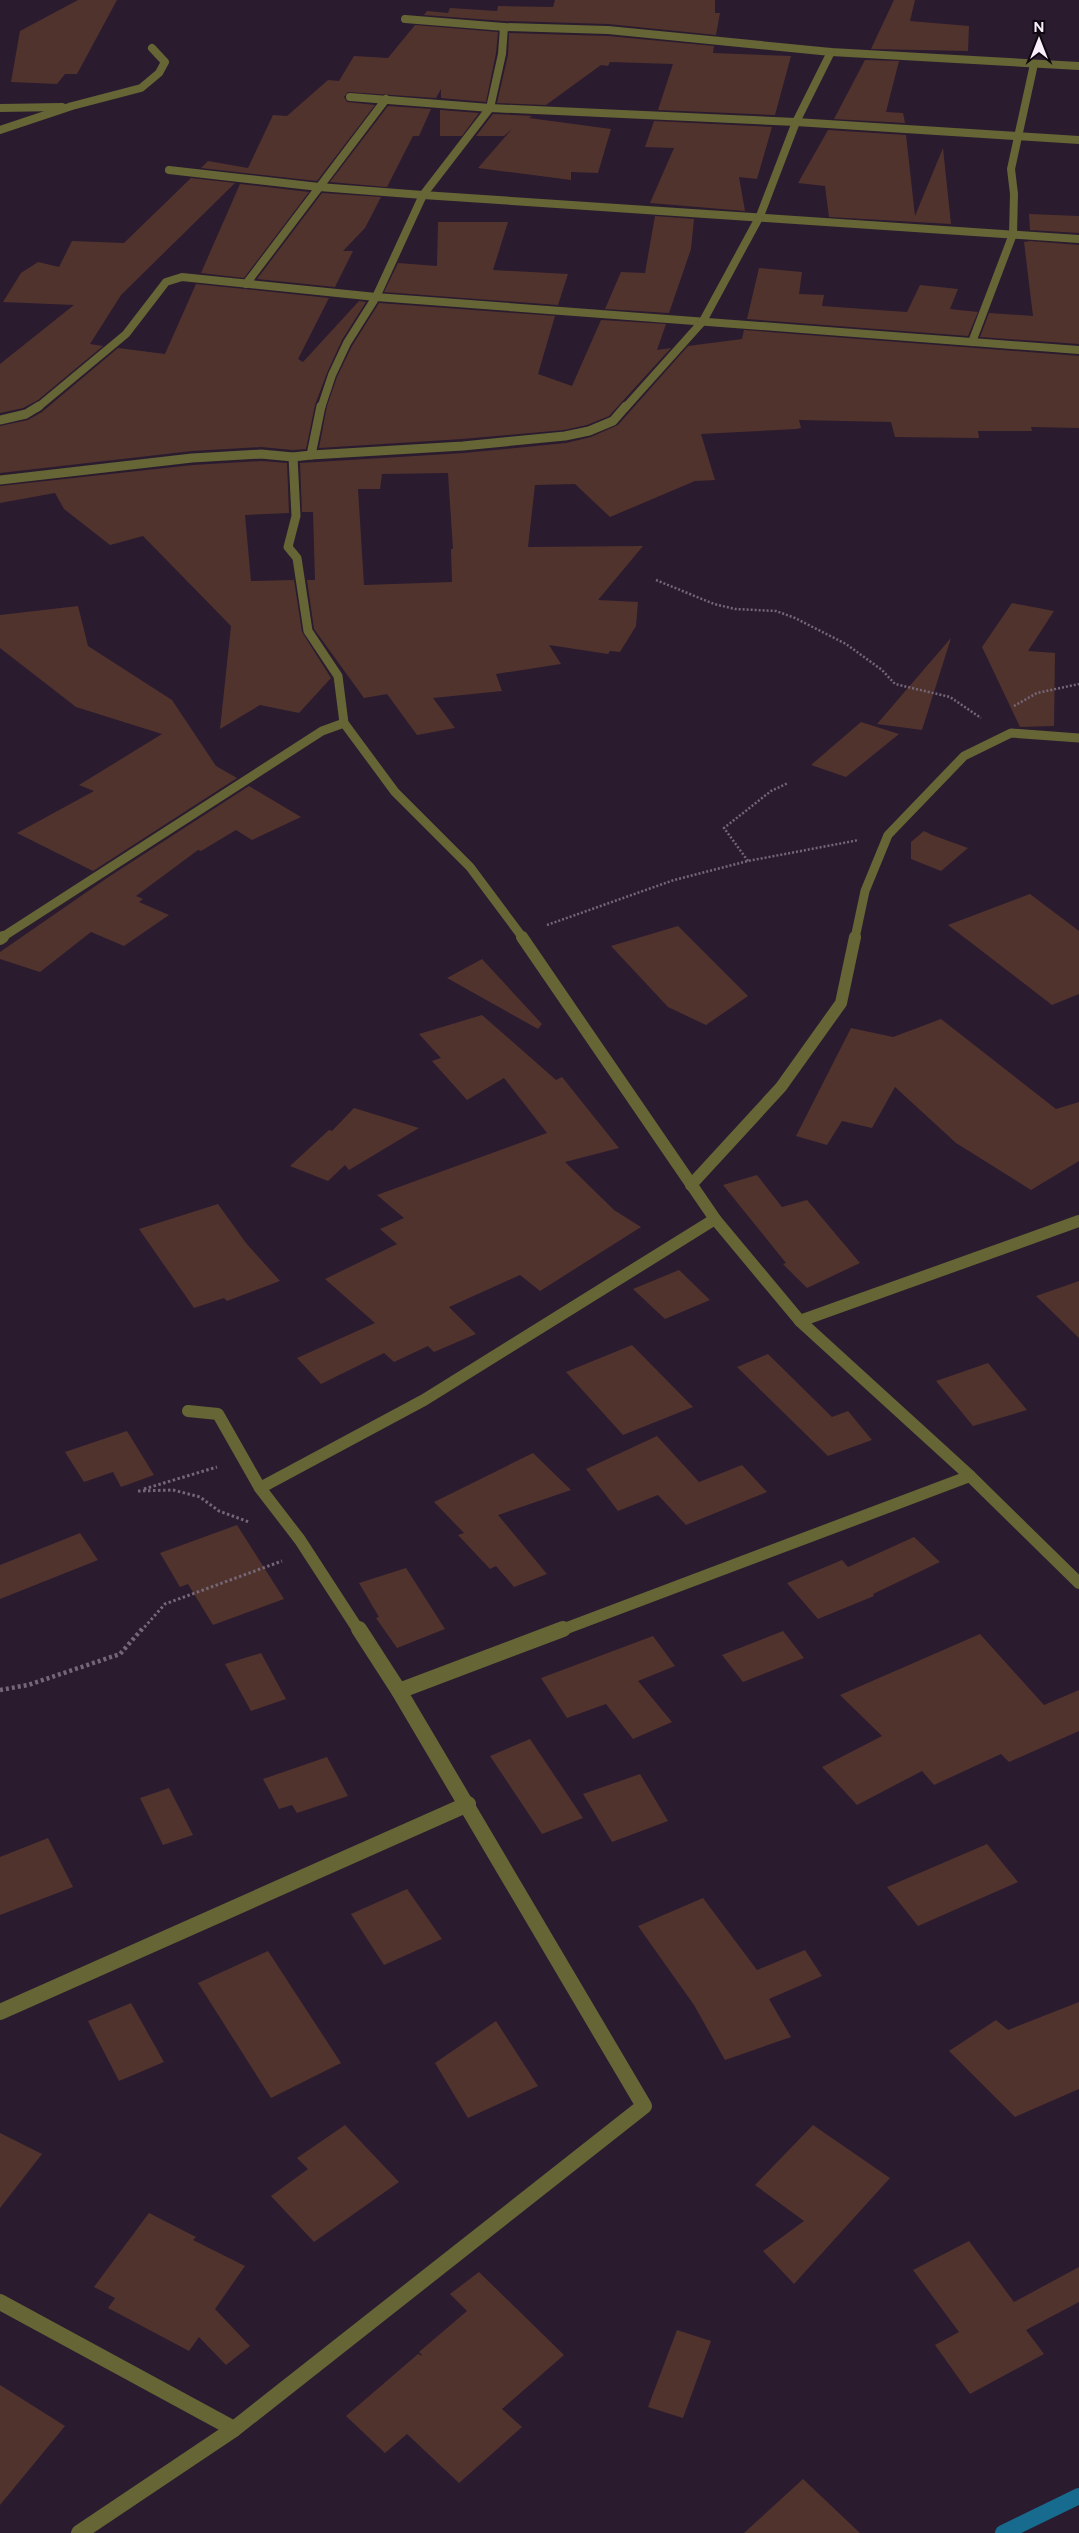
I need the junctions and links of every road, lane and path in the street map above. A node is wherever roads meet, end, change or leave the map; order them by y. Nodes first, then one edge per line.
1 (405, 19) dead end
2 (504, 28) junction
3 (152, 48) dead end
4 (831, 52) junction
5 (1034, 64) junction
6 (1079, 66) edge
7 (350, 97) dead end
8 (386, 99) junction
9 (72, 106) junction
10 (0, 108) edge
11 (490, 108) junction
12 (796, 122) junction
13 (0, 130) edge
14 (1018, 136) junction
15 (1079, 140) edge
16 (169, 170) dead end
17 (319, 187) junction
18 (423, 195) junction
19 (760, 216) junction
20 (1012, 234) junction
21 (1079, 239) edge
22 (246, 284) junction
23 (376, 297) junction
24 (703, 321) junction
25 (972, 342) junction
26 (1079, 350) edge
27 (0, 420) edge
28 (311, 455) junction
29 (293, 457) junction
30 (0, 480) edge
31 (656, 580) dead end
32 (1079, 684) edge
33 (1008, 709) dead end
34 (344, 723) junction
35 (1011, 733) junction
36 (1079, 738) edge
37 (788, 783) dead end
38 (888, 835) junction
39 (748, 861) junction
40 (521, 935) junction
41 (0, 939) edge
42 (691, 1185) junction
43 (715, 1219) junction
44 (1079, 1221) edge
45 (800, 1321) junction
46 (188, 1411) dead end
47 (243, 1460) junction
48 (970, 1476) junction
49 (260, 1488) junction
50 (254, 1524) dead end
51 (300, 1540) junction
52 (1079, 1583) edge
53 (0, 1690) edge
54 (399, 1691) junction
55 (468, 1804) junction
56 (0, 2012) edge
57 (0, 2302) edge
58 (234, 2429) junction
59 (79, 2533) edge

1 - 2 street
2 - 4 street
2 - 11 street
3 - 9 street
4 - 5 street
4 - 12 street
5 - 6 street
5 - 14 street
7 - 8 street
8 - 11 street
8 - 17 street
9 - 10 street
9 - 13 street
11 - 12 street
11 - 18 street
12 - 14 street
12 - 19 street
14 - 15 street
14 - 20 street
16 - 17 street
17 - 18 street
17 - 22 street
18 - 19 street
18 - 23 street
19 - 20 street
19 - 24 street
20 - 21 street
20 - 25 street
22 - 23 street
22 - 27 street
23 - 24 street
23 - 28 street
24 - 25 street
24 - 28 street
25 - 26 street
28 - 29 street
29 - 30 street
29 - 34 street
31 - 35 path
32 - 33 path
34 - 40 street
34 - 41 street
35 - 36 street
35 - 38 street
37 - 39 path
38 - 39 path
38 - 42 street
39 - 40 path
40 - 42 street
42 - 43 street
43 - 45 street
43 - 49 street
44 - 45 street
45 - 48 street
46 - 47 street
47 - 49 street
47 - 50 path
48 - 52 street
48 - 54 street
49 - 51 street
51 - 53 path
51 - 54 street
54 - 55 street
55 - 56 street
55 - 58 street
57 - 58 street
58 - 59 street

